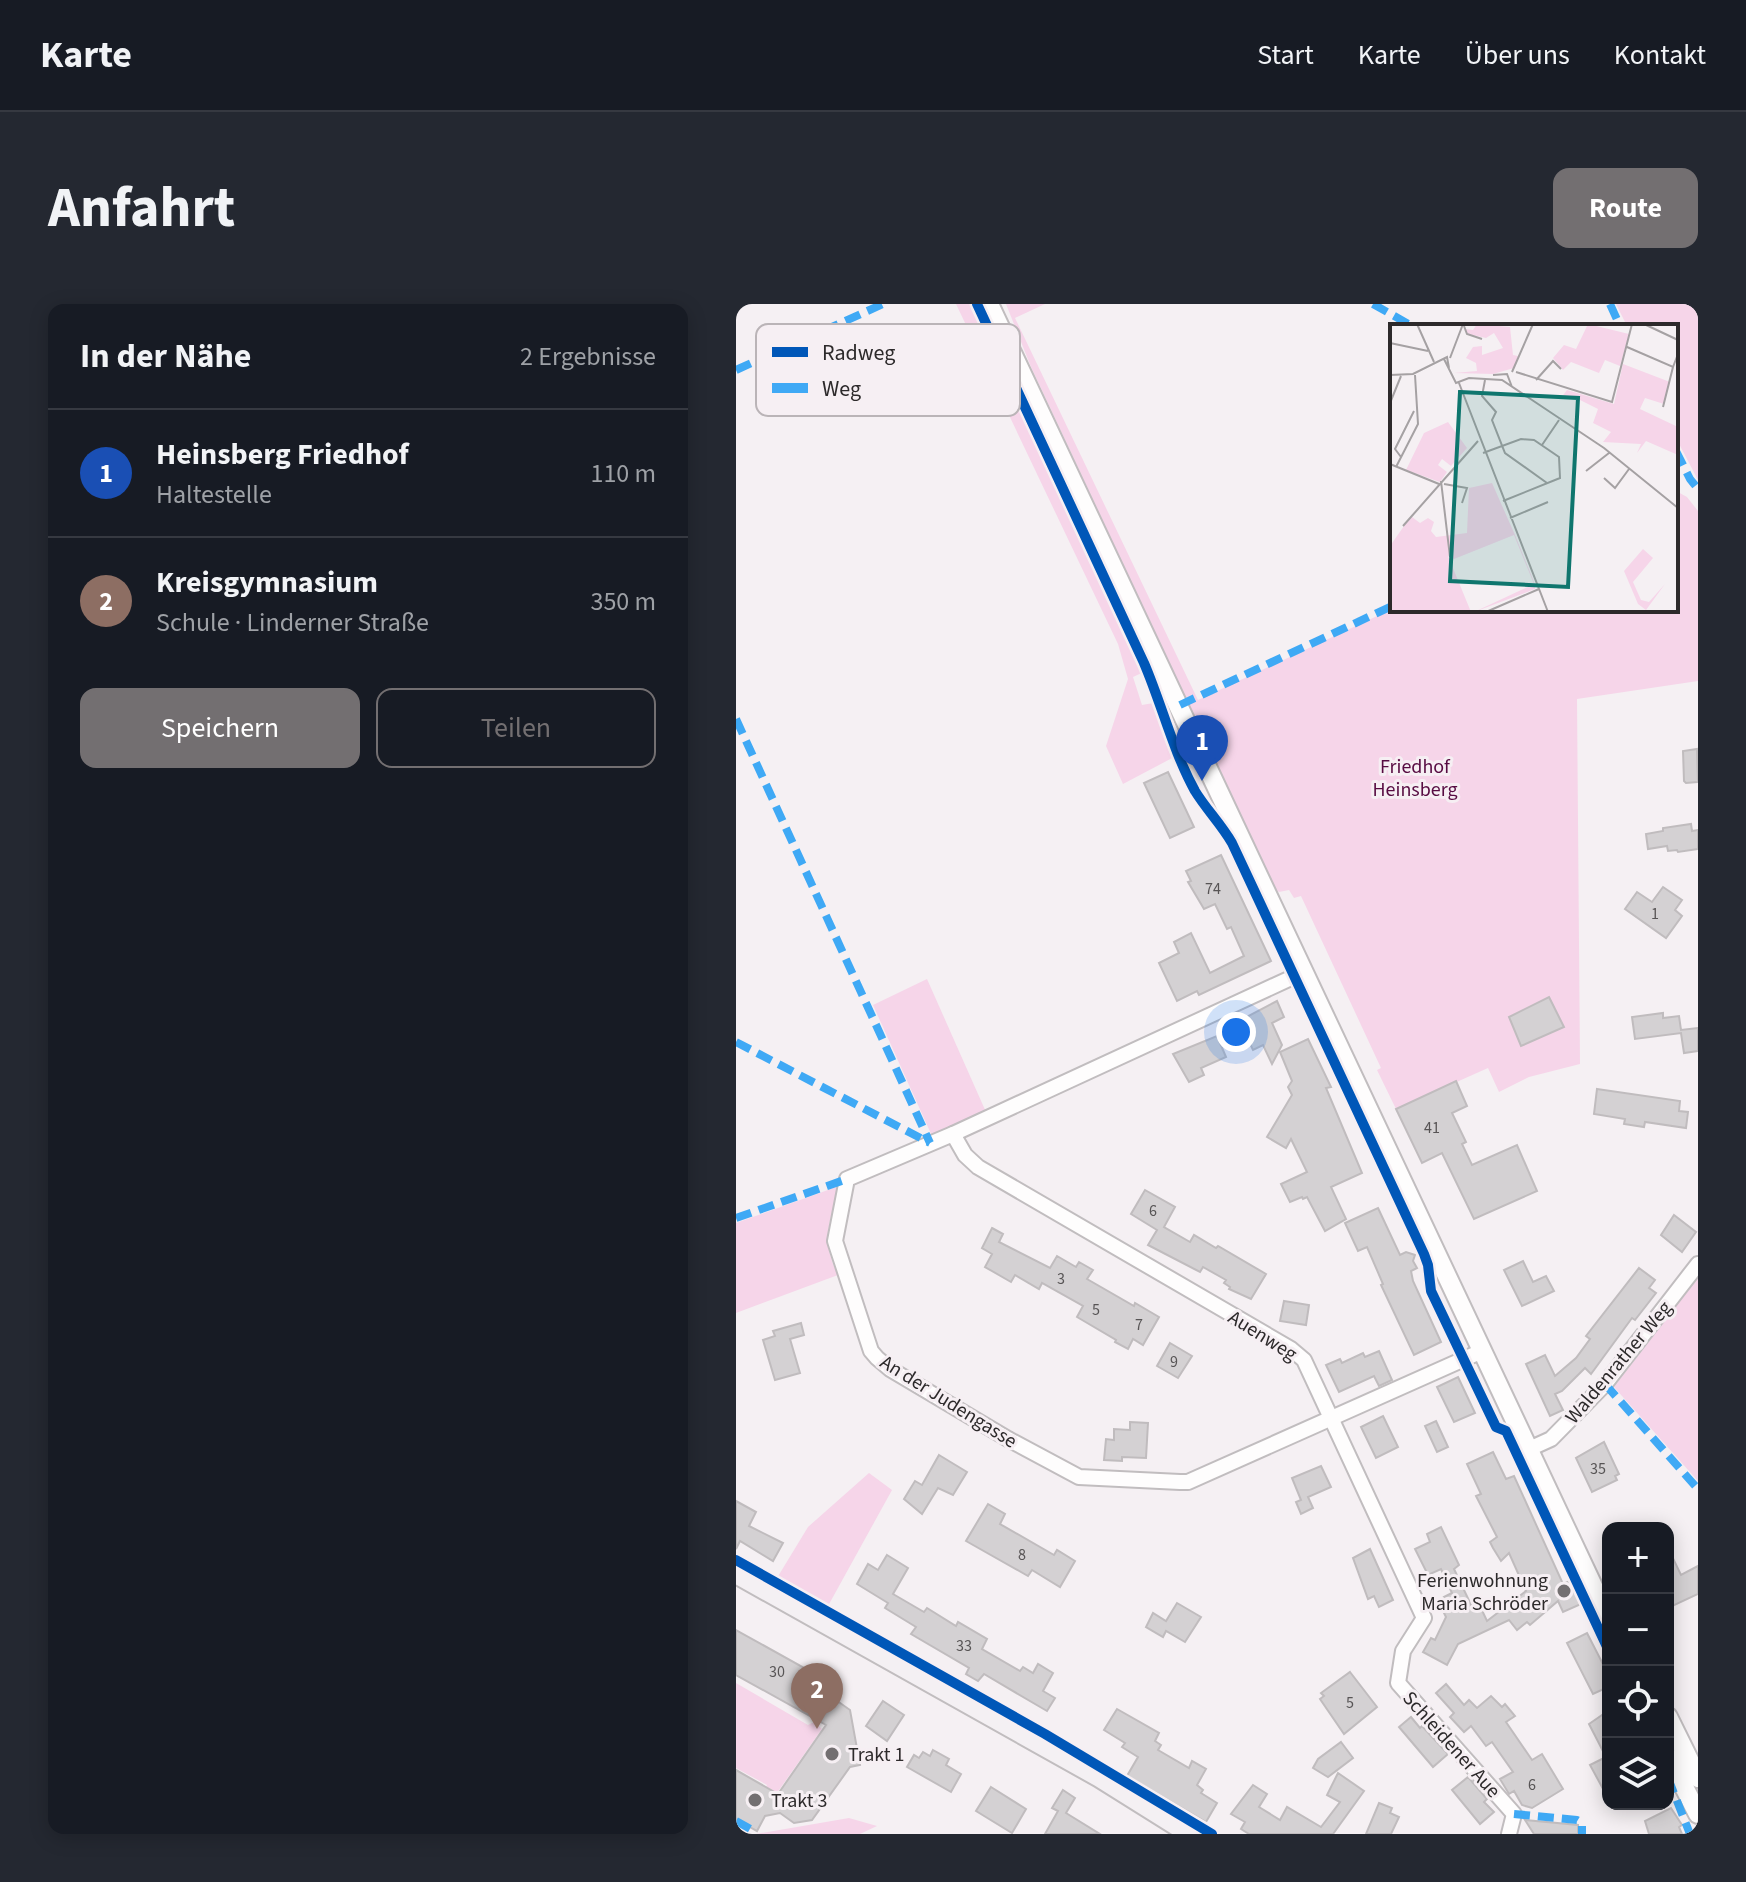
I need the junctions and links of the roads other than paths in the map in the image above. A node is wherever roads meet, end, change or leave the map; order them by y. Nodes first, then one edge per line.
1 (989, 304) edge
2 (998, 324) edge
3 (1020, 370) edge
4 (1304, 972) junction
5 (953, 1134) junction
6 (1698, 1264) edge
7 (1482, 1351) junction
8 (1333, 1418) junction
9 (1529, 1449) junction
10 (736, 1573) edge
11 (1602, 1605) edge
12 (1403, 1651) joint
13 (1674, 1729) edge
14 (1674, 1768) edge
15 (1698, 1778) edge
16 (1698, 1814) edge
17 (1191, 1834) edge
18 (1509, 1834) edge

1 - 2 street
3 - 4 street
4 - 5 street, An der Judengasse
4 - 7 street
5 - 8 street, Auenweg
5 - 8 street, An der Judengasse
6 - 9 street, Waldenrather Weg
7 - 8 street, An der Judengasse
7 - 9 street
8 - 12 street, Auenweg
9 - 11 street
10 - 17 main road
12 - 18 street, Schleidener Aue
13 - 15 street
14 - 16 street

